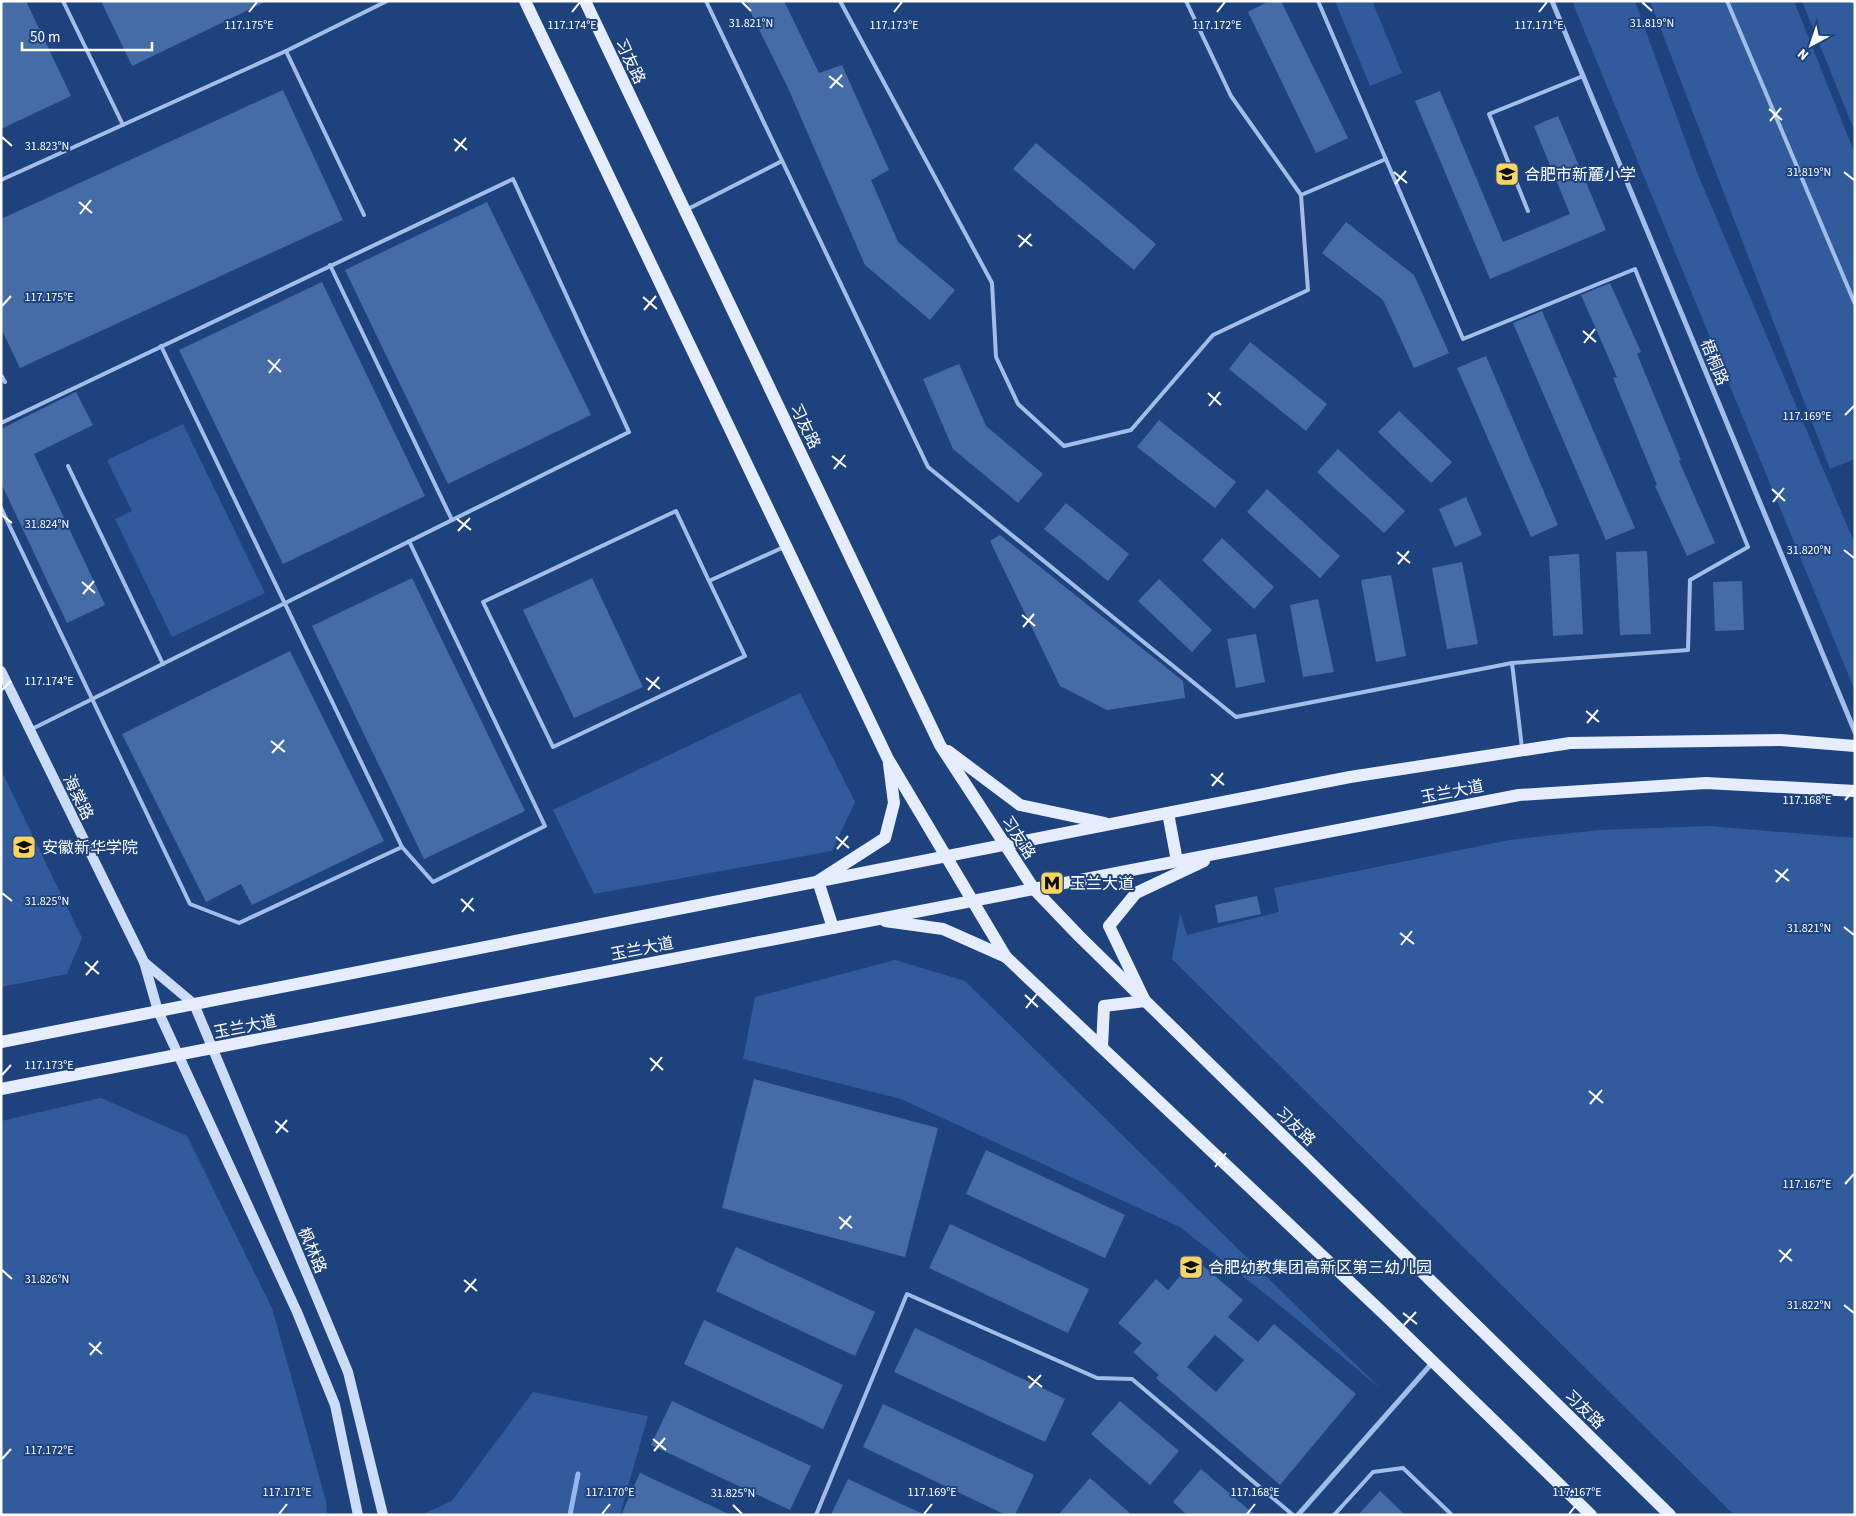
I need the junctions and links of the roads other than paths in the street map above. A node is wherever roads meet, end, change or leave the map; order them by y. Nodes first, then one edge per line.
1 (63, 1) edge
2 (386, 1) edge
3 (525, 1) edge
4 (585, 1) edge
5 (706, 1) edge
6 (840, 1) edge
7 (1186, 1) edge
8 (1318, 1) edge
9 (1552, 1) edge
10 (1727, 1) edge
11 (286, 51) junction
12 (1583, 76) junction
13 (123, 125) junction
14 (1386, 159) junction
15 (782, 161) junction
16 (1, 180) edge
17 (1301, 195) junction
18 (685, 211) junction
19 (1528, 211) dead end
20 (364, 215) dead end
21 (330, 265) junction
22 (1855, 304) edge
23 (161, 346) junction
24 (1, 375) edge
25 (4, 382) dead end
26 (1, 422) edge
27 (68, 466) dead end
28 (1, 508) edge
29 (452, 520) junction
30 (409, 541) junction
31 (786, 546) junction
32 (709, 581) junction
33 (284, 604) junction
34 (1512, 663) junction
35 (163, 664) junction
36 (1, 672) edge
37 (93, 699) junction
38 (30, 730) junction
39 (1855, 732) edge
40 (940, 745) junction
41 (1855, 746) edge
42 (1522, 750) junction
43 (888, 759) junction
44 (1855, 791) edge
45 (1168, 813) junction
46 (1110, 824) junction
47 (1005, 845) junction
48 (402, 847) junction
49 (1222, 852) junction
50 (946, 856) junction
51 (1177, 861) junction
52 (818, 882) junction
53 (1034, 890) junction
54 (973, 901) junction
55 (875, 920) junction
56 (833, 928) junction
57 (1006, 957) junction
58 (144, 962) junction
59 (1146, 1001) junction
60 (194, 1004) junction
61 (158, 1011) junction
62 (1, 1042) edge
63 (1102, 1047) junction
64 (213, 1048) junction
65 (178, 1055) junction
66 (1, 1089) edge
67 (1433, 1362) junction
68 (358, 1515) edge
69 (383, 1515) edge
70 (816, 1515) edge
71 (1293, 1515) edge
72 (1298, 1515) edge
73 (1334, 1515) edge
74 (1452, 1515) edge
75 (1591, 1515) edge
76 (1670, 1515) edge

1 - 13 lane
2 - 11 lane
3 - 31 main road
4 - 18 main road, 习友路
5 - 15 lane
6 - 17 lane
7 - 17 lane
8 - 14 lane
9 - 12 street, 梧桐路
10 - 22 lane
11 - 13 lane
11 - 20 lane
12 - 19 lane
12 - 39 street, 梧桐路
13 - 16 lane
14 - 17 lane
14 - 34 lane
15 - 18 lane
15 - 34 lane
18 - 40 main road, 习友路
21 - 23 lane
21 - 29 lane
21 - 29 lane
23 - 26 lane
23 - 33 lane
24 - 25 lane
27 - 35 lane
28 - 37 lane
29 - 30 lane
30 - 33 lane
30 - 48 lane
31 - 32 lane
31 - 43 main road
32 - 32 lane
33 - 35 lane
33 - 48 lane
34 - 42 lane
35 - 37 lane
36 - 38 main road, 海棠路
37 - 38 lane
37 - 48 lane
38 - 58 main road, 海棠路
40 - 46 main road
40 - 47 main road, 习友路
41 - 42 main road, 玉兰大道
42 - 45 main road, 玉兰大道
43 - 50 main road
43 - 52 main road
44 - 49 main road, 玉兰大道
45 - 46 main road, 玉兰大道
45 - 51 main road
46 - 47 main road, 玉兰大道
47 - 50 main road, 玉兰大道
47 - 53 main road, 习友路
49 - 51 main road, 玉兰大道
49 - 59 main road
50 - 52 main road, 玉兰大道
50 - 54 main road
51 - 53 main road, 玉兰大道
52 - 56 main road
52 - 60 main road, 玉兰大道
53 - 54 main road, 玉兰大道
53 - 59 main road, 习友路
54 - 55 main road, 玉兰大道
54 - 57 main road
55 - 56 main road, 玉兰大道
55 - 57 main road
56 - 64 main road, 玉兰大道
57 - 63 main road
58 - 60 main road, 海棠路
58 - 61 main road, 海棠路
59 - 63 main road
59 - 76 main road, 习友路
60 - 61 main road, 玉兰大道
60 - 64 main road, 枫林路
61 - 62 main road, 玉兰大道
61 - 65 main road
63 - 67 main road
64 - 65 main road, 玉兰大道
64 - 69 main road, 枫林路
65 - 66 main road, 玉兰大道
65 - 68 main road
67 - 72 street
67 - 75 main road
70 - 71 lane
73 - 74 lane

